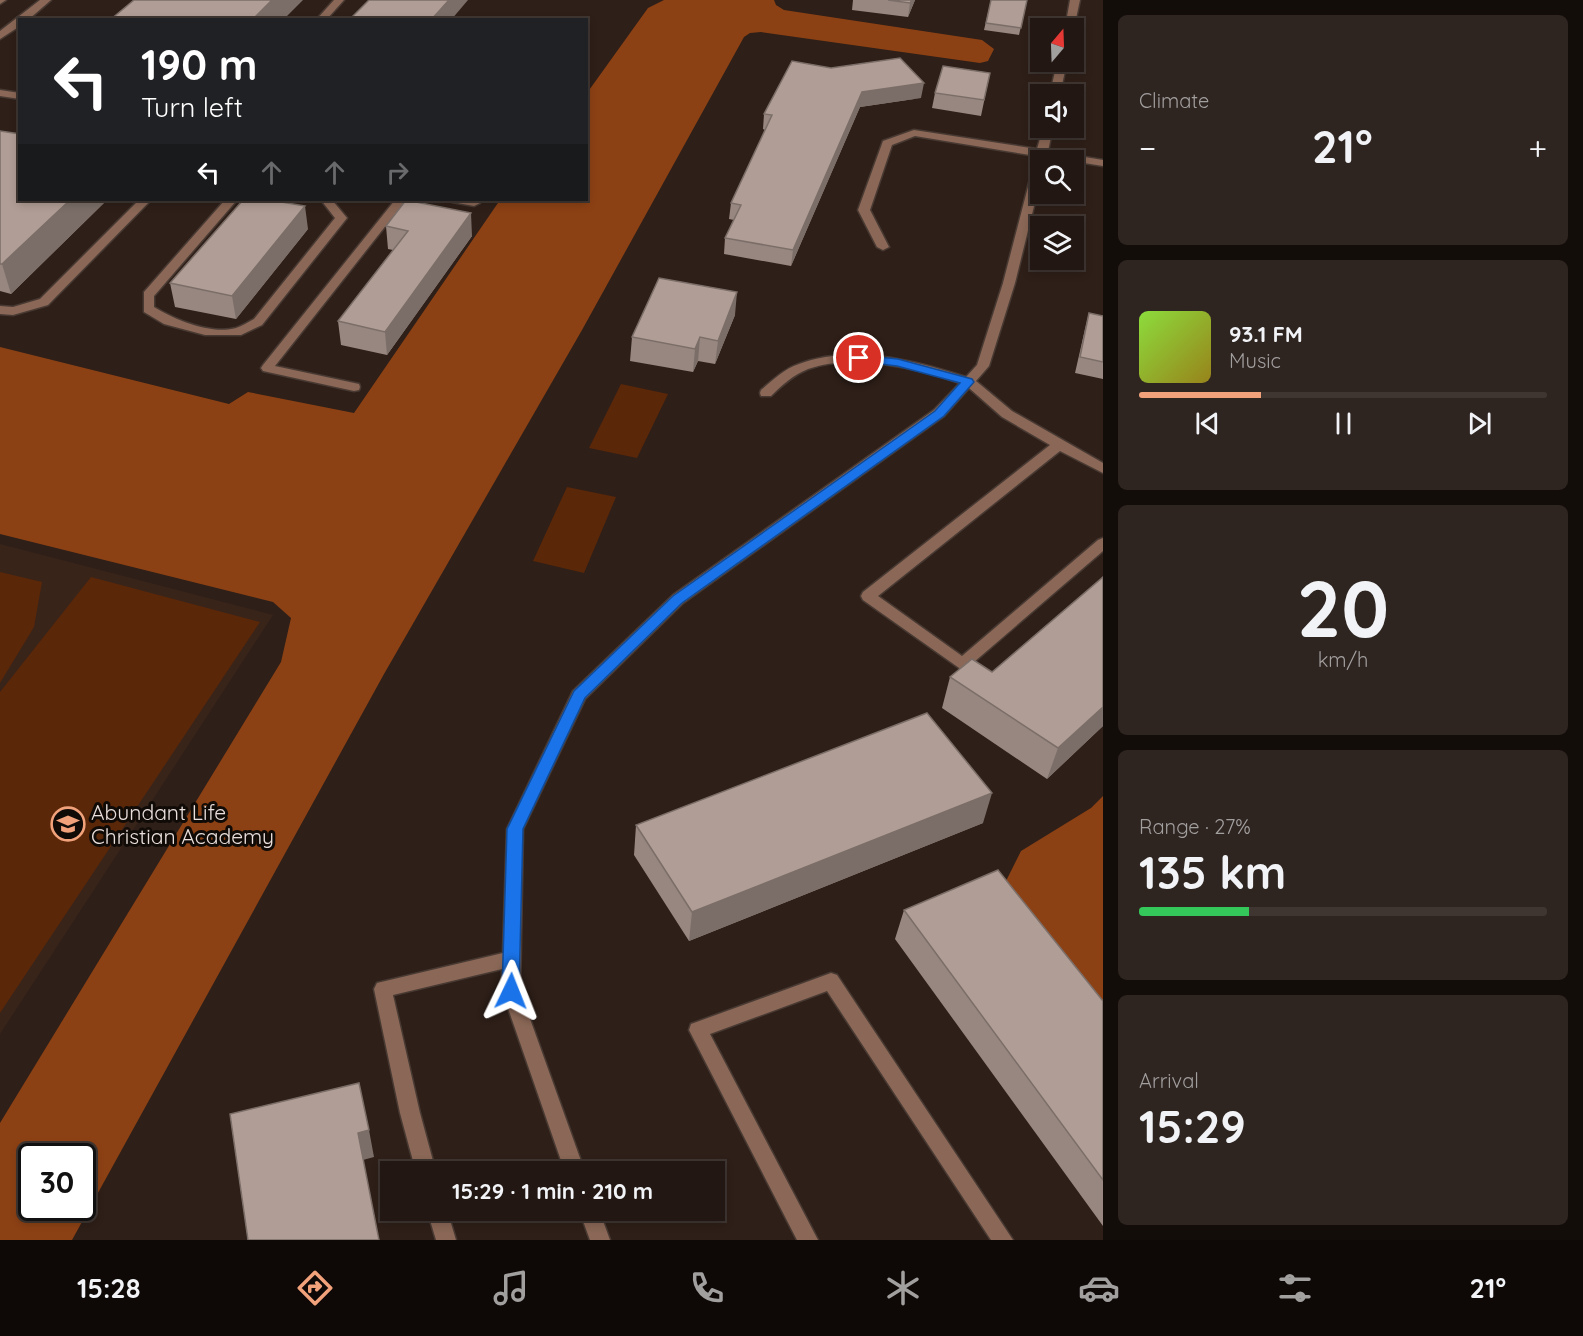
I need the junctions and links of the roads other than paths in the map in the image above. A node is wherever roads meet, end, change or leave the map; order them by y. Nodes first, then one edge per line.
1 (46, 0) edge
2 (339, 0) edge
3 (1075, 0) edge
4 (23, 18) edge
5 (322, 18) edge
6 (1071, 18) edge
7 (18, 22) edge
8 (0, 36) edge
9 (0, 93) edge
10 (18, 96) edge
11 (1030, 151) edge
12 (1084, 160) edge
13 (1103, 163) edge
14 (1030, 200) edge
15 (143, 201) edge
16 (230, 201) edge
17 (327, 201) edge
18 (399, 201) edge
19 (462, 201) edge
20 (474, 203) dead end
21 (882, 247) dead end
22 (0, 310) edge
23 (968, 382) junction
24 (354, 387) dead end
25 (766, 393) dead end
26 (1060, 444) junction
27 (1103, 469) edge
28 (1103, 543) edge
29 (512, 959) junction
30 (423, 1161) edge
31 (571, 1161) edge
32 (440, 1221) edge
33 (593, 1221) edge
34 (446, 1240) edge
35 (600, 1240) edge
36 (808, 1240) edge
37 (1003, 1240) edge

1 - 4 street
2 - 5 street
3 - 6 street
7 - 8 street
9 - 10 street
11 - 21 street
12 - 13 street
14 - 23 street
15 - 22 street
16 - 17 street
18 - 24 street
19 - 20 street
23 - 25 street
23 - 26 street
23 - 29 street
26 - 27 street
26 - 28 street
29 - 30 street
29 - 31 street
32 - 34 street
33 - 35 street
36 - 37 street

